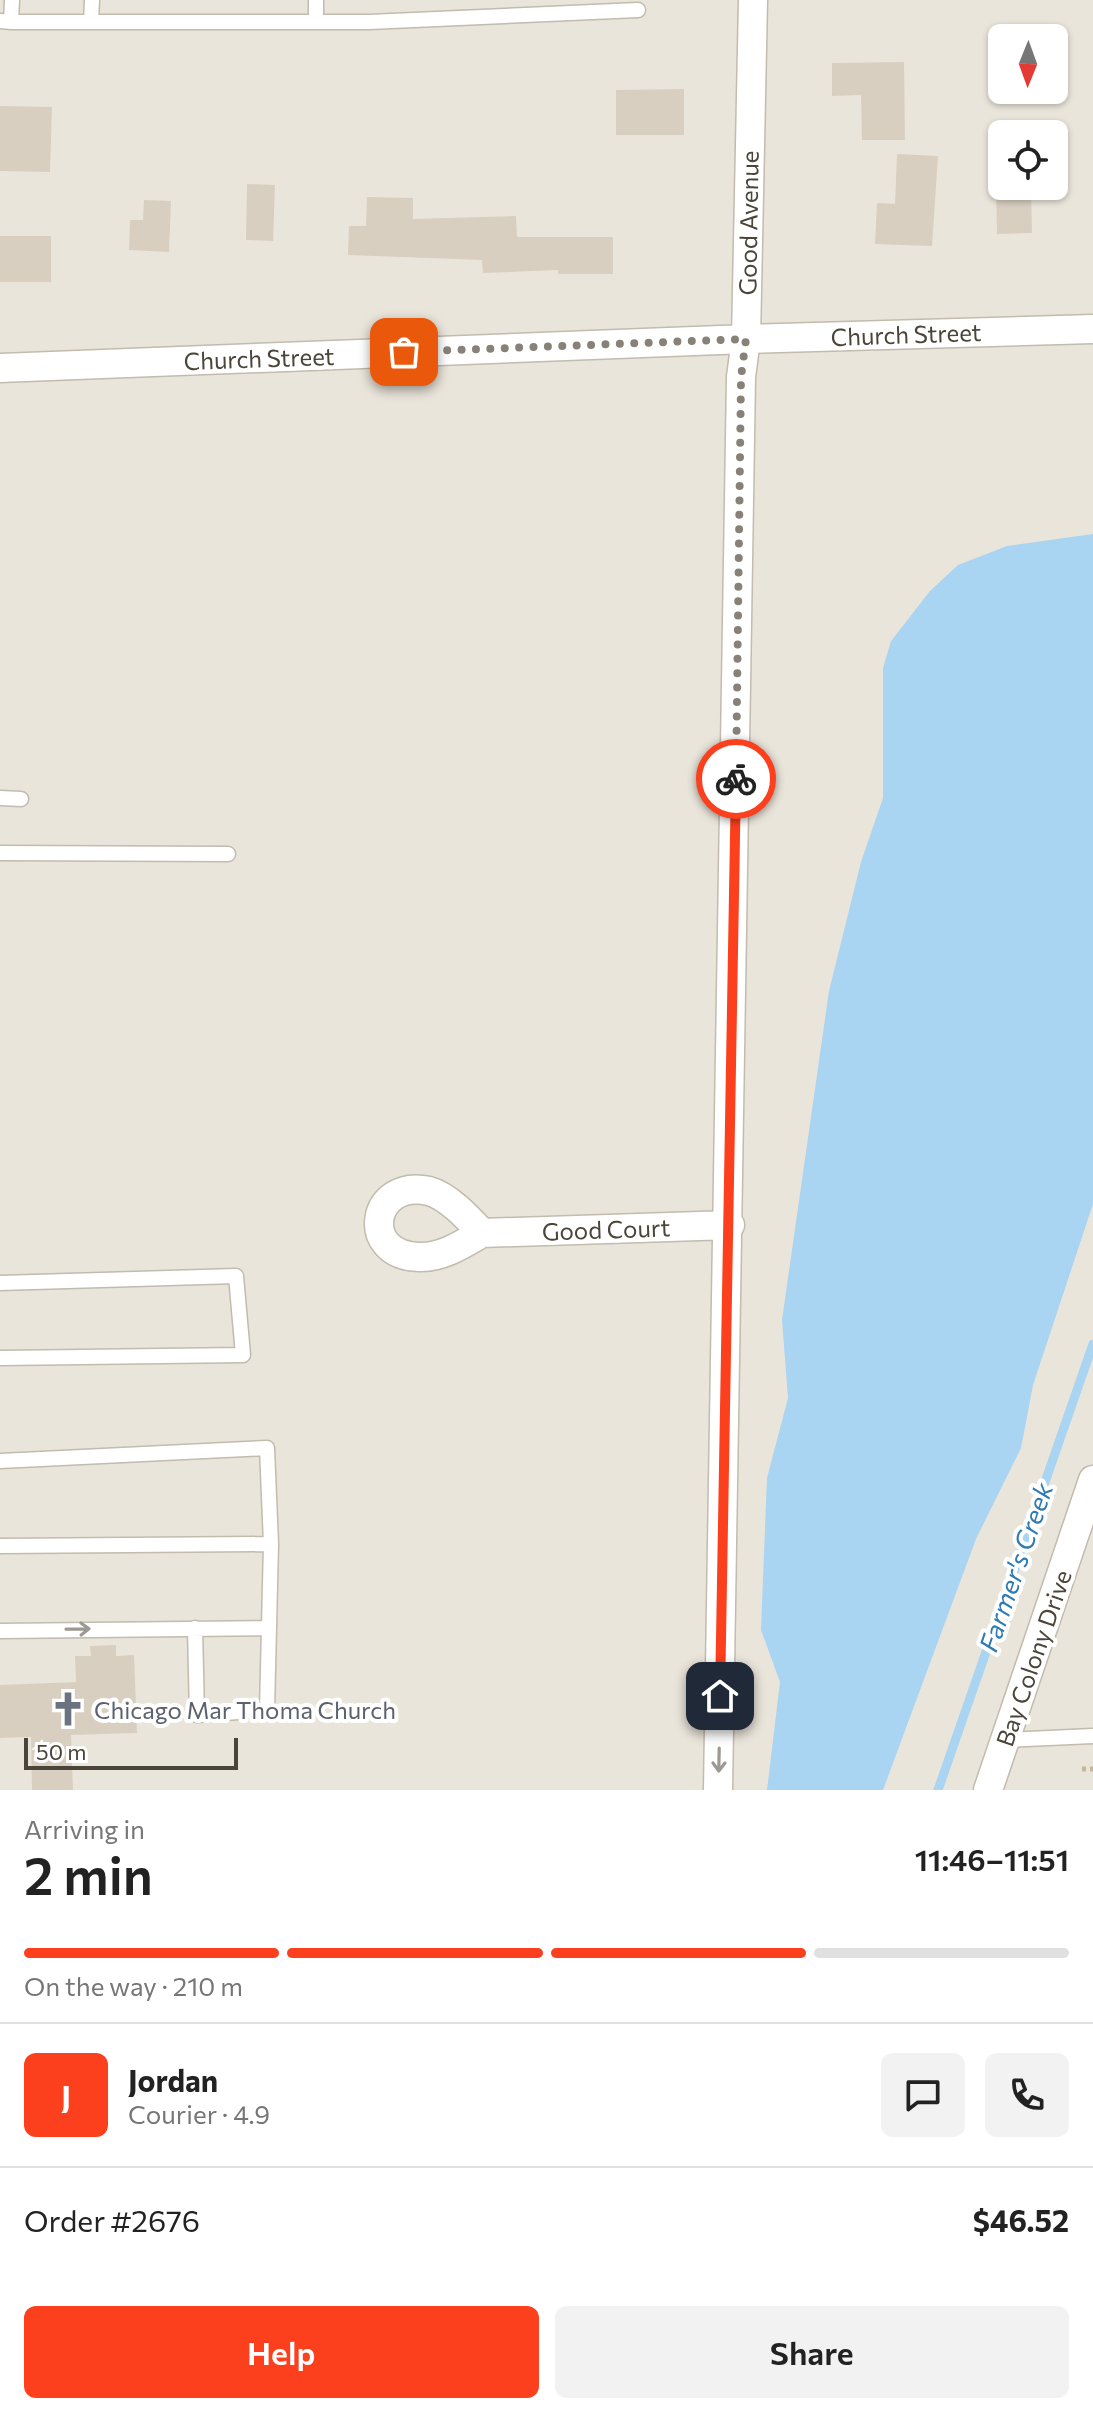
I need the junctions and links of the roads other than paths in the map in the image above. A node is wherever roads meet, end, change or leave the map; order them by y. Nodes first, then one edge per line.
1 (12, 0) edge
2 (92, 0) edge
3 (316, 0) edge
4 (753, 0) edge
5 (638, 10) dead end
6 (6, 22) edge
7 (91, 22) junction
8 (316, 22) junction
9 (1093, 329) edge
10 (746, 339) junction
11 (0, 368) edge
12 (0, 798) edge
13 (21, 799) dead end
14 (0, 853) edge
15 (228, 854) dead end
16 (730, 1225) junction
17 (482, 1233) dead end
18 (0, 1283) edge
19 (0, 1358) edge
20 (0, 1461) edge
21 (1093, 1480) edge
22 (271, 1544) junction
23 (0, 1546) edge
24 (195, 1628) junction
25 (269, 1628) junction
26 (0, 1631) edge
27 (1093, 1736) edge
28 (1005, 1740) junction
29 (718, 1790) edge
30 (988, 1790) edge

1 - 6 lane
2 - 7 lane
3 - 8 lane
4 - 10 street, Good Avenue
5 - 8 lane
6 - 7 lane
7 - 8 lane
9 - 10 street, Church Street
10 - 11 street, Church Street
10 - 16 street, Good Avenue
12 - 13 lane
14 - 15 lane
16 - 17 street, Good Court
16 -> 29 street, Good Avenue
18 - 19 lane
20 - 22 lane
21 - 28 street, Bay Colony Drive
22 - 23 lane
22 - 25 lane
24 - 25 lane
24 - 25 lane
26 -> 24 lane
27 - 28 lane
28 - 30 street, Bay Colony Drive

